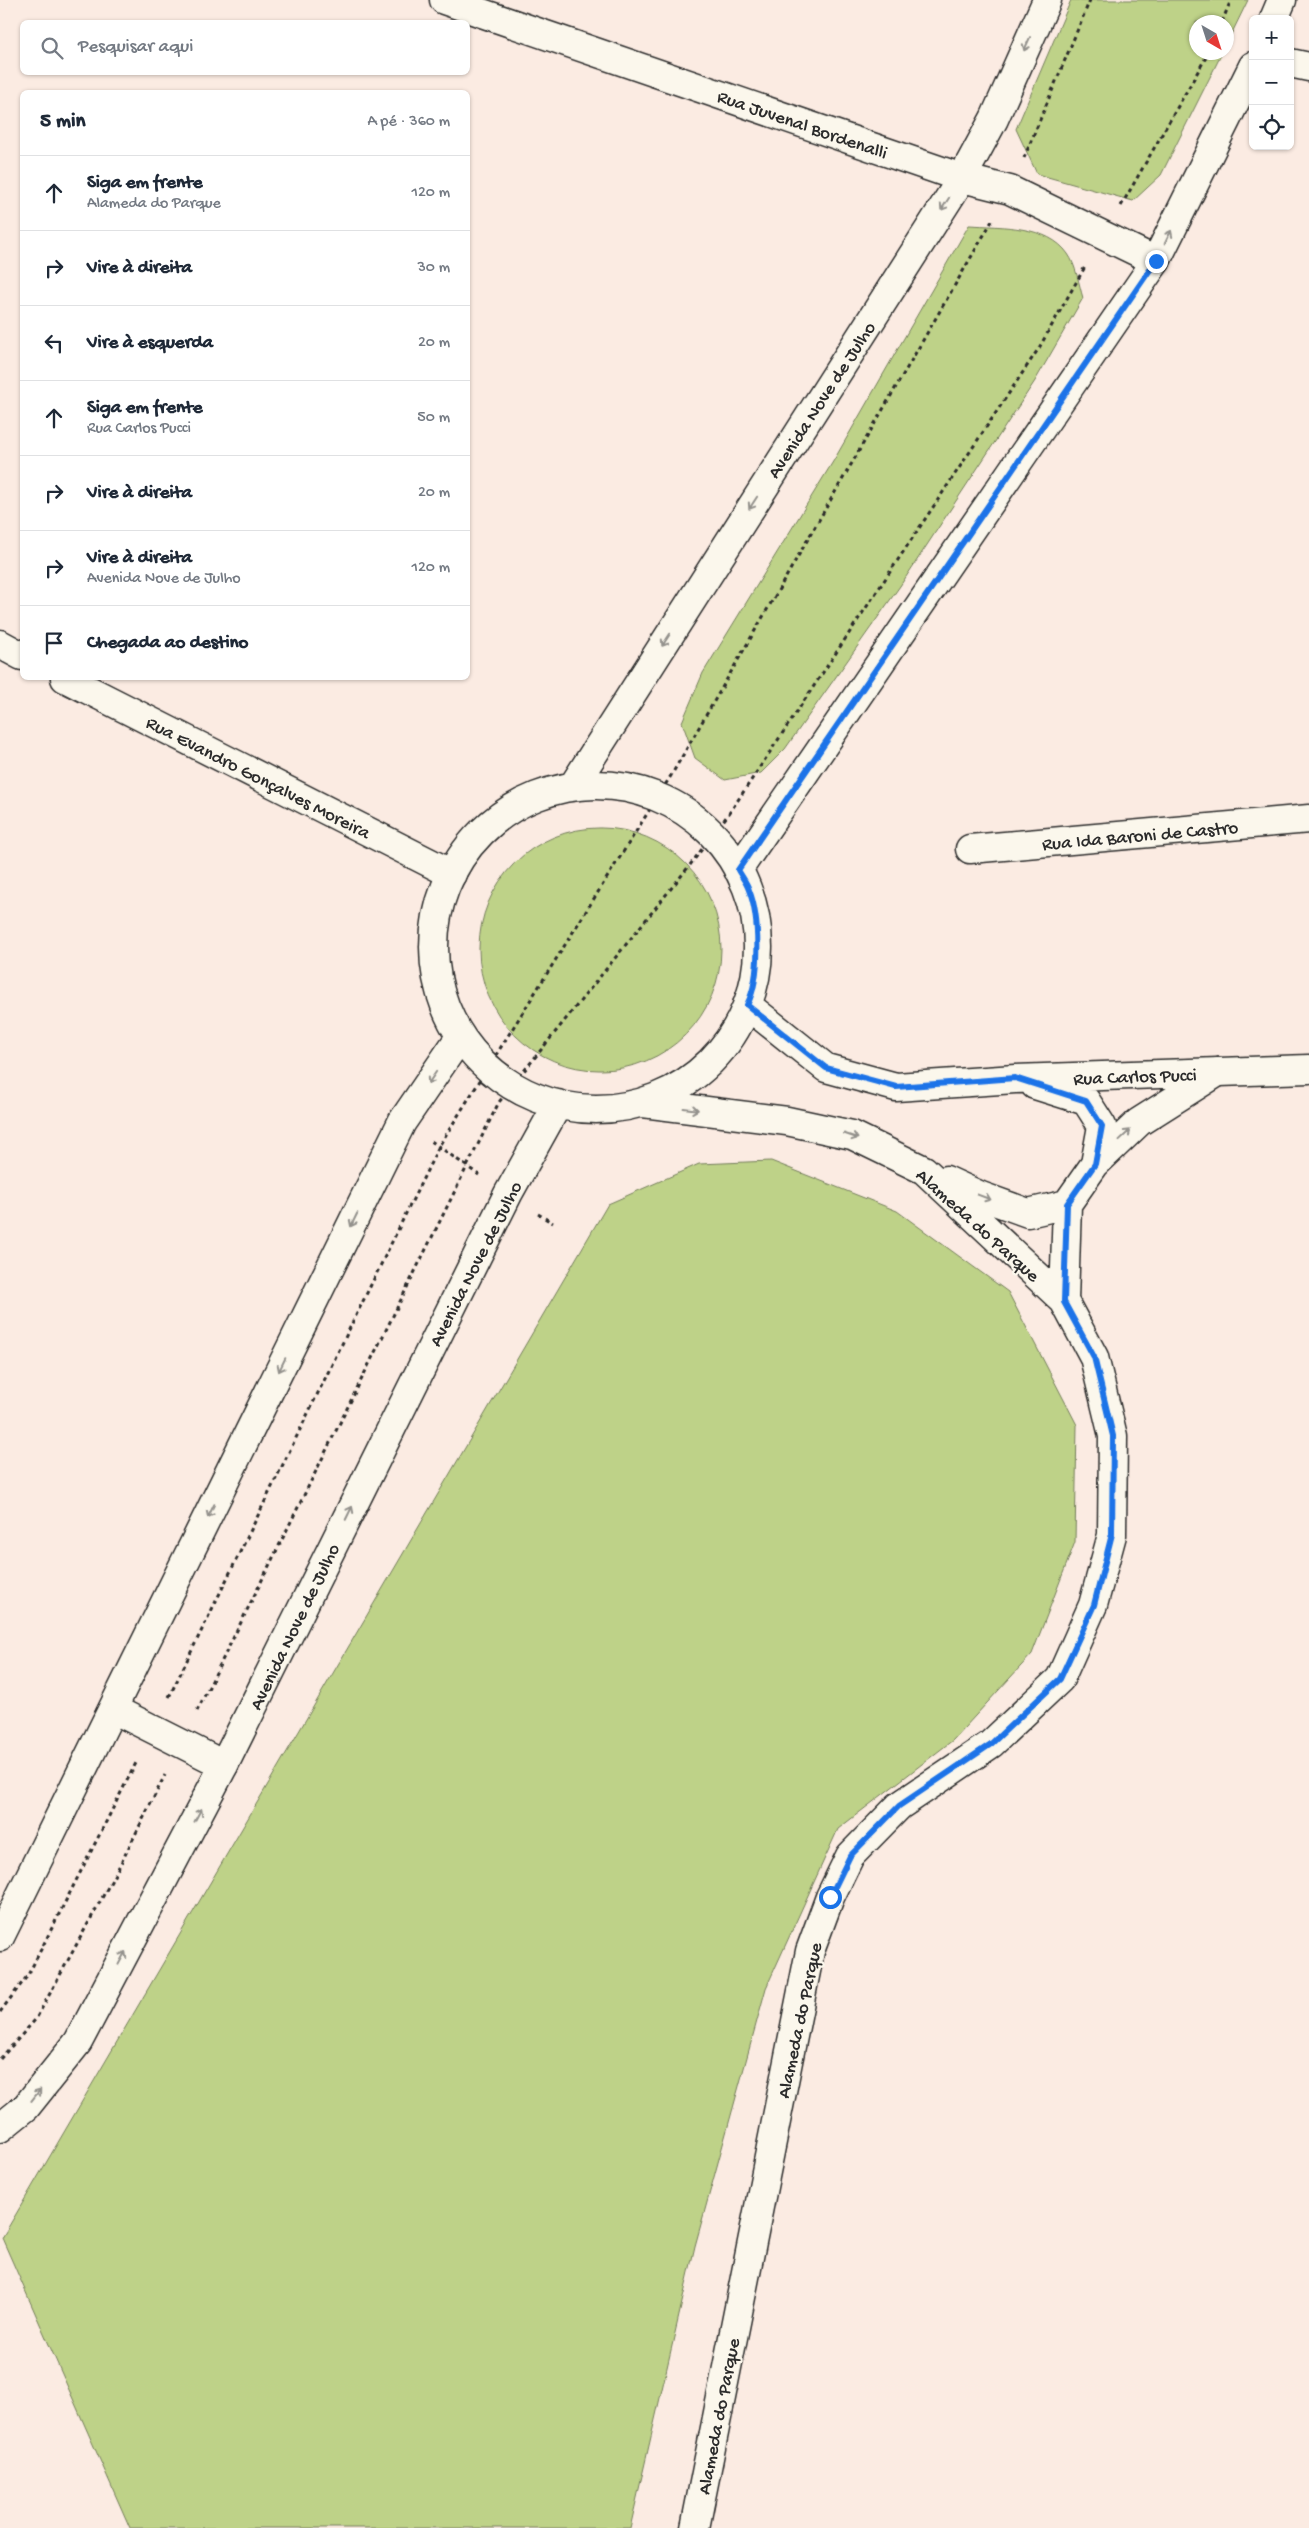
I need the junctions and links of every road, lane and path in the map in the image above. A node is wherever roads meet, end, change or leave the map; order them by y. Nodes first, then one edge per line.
1 (444, 0) edge
2 (1047, 0) edge
3 (1090, 0) edge
4 (1231, 0) edge
5 (1282, 0) edge
6 (1225, 15) edge
7 (1276, 15) edge
8 (1204, 60) edge
9 (1294, 64) edge
10 (1309, 67) edge
11 (1249, 74) edge
12 (962, 178) junction
13 (1010, 190) junction
14 (1104, 235) junction
15 (1156, 261) junction
16 (0, 644) edge
17 (20, 655) edge
18 (69, 680) edge
19 (573, 786) junction
20 (657, 799) junction
21 (1309, 819) edge
22 (712, 835) junction
23 (970, 849) dead end
24 (738, 870) junction
25 (452, 874) junction
26 (747, 1005) junction
27 (460, 1037) junction
28 (488, 1068) junction
29 (1309, 1069) edge
30 (1219, 1072) junction
31 (1015, 1078) junction
32 (513, 1086) junction
33 (643, 1103) junction
34 (558, 1104) junction
35 (402, 1122) junction
36 (438, 1146) junction
37 (1095, 1164) junction
38 (466, 1167) junction
39 (924, 1170) junction
40 (508, 1194) junction
41 (1067, 1204) junction
42 (553, 1224) dead end
43 (1064, 1302) junction
44 (113, 1709) junction
45 (153, 1729) junction
46 (181, 1743) junction
47 (224, 1765) junction
48 (0, 1937) edge
49 (0, 2012) edge
50 (0, 2059) edge
51 (0, 2128) edge
52 (695, 2528) edge

1 - 12 street, Rua Juvenal Bordenalli
2 -> 12 street, Avenida Nove de Julho
3 - 13 path
4 - 6 path
5 - 7 street
8 - 14 path
9 - 10 street
15 -> 11 street
12 - 13 street, Rua Juvenal Bordenalli
12 -> 19 street, Avenida Nove de Julho
13 - 14 street, Rua Juvenal Bordenalli
13 - 20 path
14 - 15 street, Rua Juvenal Bordenalli
14 - 22 path
15 - 24 street
16 - 17 street
18 - 25 street, Rua Evandro Gonçalves Moreira
19 - 20 street
19 - 25 street
20 - 22 street
20 - 28 path
21 - 23 street, Rua Ida Baroni de Castro
22 - 24 street
22 - 32 path
24 - 26 street
25 - 27 street
26 - 31 street, Rua Carlos Pucci
26 - 33 street
27 - 28 street
27 -> 35 street
28 - 32 street
28 - 36 path
29 - 30 street, Rua Carlos Pucci
30 - 31 street, Rua Carlos Pucci
37 -> 30 street
31 - 37 street
32 - 34 street
32 - 38 path
33 - 34 street
33 -> 39 street, Alameda do Parque
34 - 40 street, Avenida Nove de Julho
35 - 36 path
35 -> 44 street
36 - 38 path
36 - 45 path
37 - 41 street
38 - 40 path
38 - 46 path
39 -> 41 street
39 - 43 street, Alameda do Parque
40 - 42 path
47 -> 40 street, Avenida Nove de Julho
41 - 43 street
43 - 52 street, Alameda do Parque
44 - 45 street
44 - 48 street
45 - 46 street
45 - 49 path
46 - 47 street
46 - 50 path
51 -> 47 street, Avenida Nove de Julho

